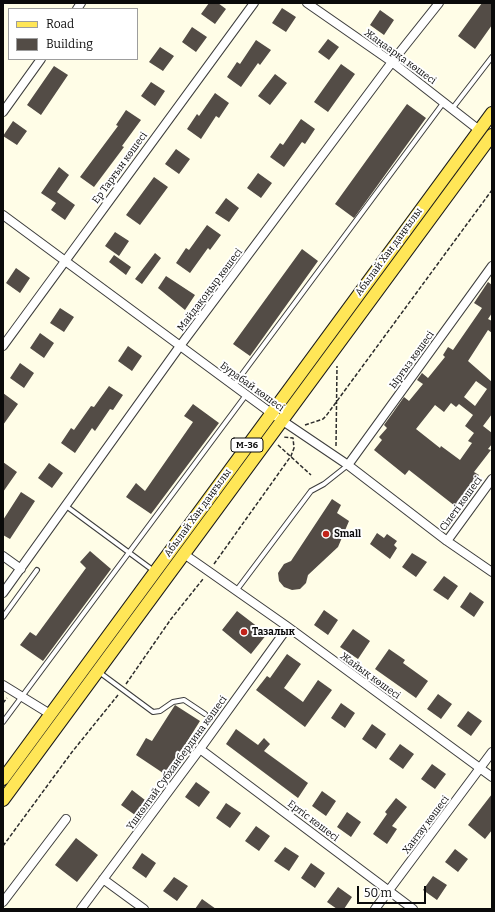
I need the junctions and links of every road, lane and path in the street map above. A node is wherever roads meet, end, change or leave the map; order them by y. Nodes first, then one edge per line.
1 (254, 3) edge
2 (307, 3) edge
3 (439, 3) edge
4 (492, 57) edge
5 (40, 60) edge
6 (392, 62) junction
7 (444, 102) junction
8 (452, 109) junction
9 (3, 112) edge
10 (492, 113) edge
11 (479, 130) junction
12 (492, 135) edge
13 (492, 190) edge
14 (3, 215) edge
15 (65, 261) junction
16 (492, 266) edge
17 (3, 346) edge
18 (180, 346) junction
19 (331, 369) dead end
20 (234, 386) junction
21 (246, 395) junction
22 (336, 401) junction
23 (271, 413) junction
24 (282, 420) junction
25 (301, 426) dead end
26 (280, 439) dead end
27 (276, 443) dead end
28 (336, 451) dead end
29 (291, 456) junction
30 (348, 465) junction
31 (311, 475) dead end
32 (492, 479) edge
33 (66, 506) junction
34 (447, 541) junction
35 (129, 552) junction
36 (184, 554) junction
37 (3, 556) edge
38 (21, 569) junction
39 (38, 570) dead end
40 (155, 572) junction
41 (492, 572) edge
42 (208, 573) junction
43 (236, 592) junction
44 (3, 593) edge
45 (3, 618) edge
46 (288, 628) junction
47 (99, 672) junction
48 (3, 685) edge
49 (123, 689) junction
50 (22, 696) junction
51 (50, 714) junction
52 (205, 714) dead end
53 (3, 722) edge
54 (200, 749) junction
55 (492, 752) edge
56 (480, 769) junction
57 (3, 778) edge
58 (492, 778) edge
59 (3, 800) edge
60 (66, 819) dead end
61 (3, 846) edge
62 (103, 879) junction
63 (389, 890) junction
64 (3, 902) edge
65 (81, 909) edge
66 (144, 909) edge
67 (375, 909) edge
68 (413, 909) edge

1 - 15 street, Ер Тарғын көшесі
2 - 6 street, Жаңаарқа көшесі
3 - 6 street, Майдақоңыр көшесі
4 - 8 lane
5 - 9 street
6 - 7 street, Жаңаарқа көшесі
6 - 18 street, Майдақоңыр көшесі
7 - 8 street, Жаңаарқа көшесі
7 - 20 lane
8 - 11 street, Жаңаарқа көшесі
10 - 11 main road, Абылай Хан даңғылы / M-36
11 - 23 main road, Абылай Хан даңғылы / M-36
12 - 24 main road, Абылай Хан даңғылы / M-36
13 - 22 path
14 - 15 street, Бурабай көшесі
15 - 17 street, Ер Тарғын көшесі
15 - 18 street, Бурабай көшесі
16 - 30 street, Ырғыз көшесі
18 - 20 street, Бурабай көшесі
18 - 33 street, Майдақоңыр көшесі
19 - 22 path
20 - 21 street, Бурабай көшесі
21 - 23 street, Бурабай көшесі
21 - 35 lane
22 - 25 path
22 - 28 path
23 - 24 street, Бурабай көшесі
23 - 40 main road, Абылай Хан даңғылы / M-36
24 - 30 street, Бурабай көшесі
24 - 36 main road, Абылай Хан даңғылы / M-36
26 - 29 path
27 - 29 path
29 - 31 path
29 - 42 path
30 - 34 street, Бурабай көшесі
30 - 43 lane
32 - 34 street, Сілеті көшесі
33 - 35 lane
33 - 38 street, Майдақоңыр көшесі
34 - 41 street, Бурабай көшесі
35 - 40 lane
35 - 50 lane
36 - 42 street, Жайық көшесі
36 - 47 main road, Абылай Хан даңғылы / M-36
37 - 38 street
38 - 44 street, Майдақоңыр көшесі
39 - 45 lane
40 - 51 main road, Абылай Хан даңғылы / M-36
42 - 43 street, Жайық көшесі
42 - 49 path
43 - 46 street, Жайық көшесі
46 - 54 street, Үшкөлтай Субханбердина көшесі
46 - 56 street, Жайық көшесі
47 - 49 lane
47 - 59 main road, Абылай Хан даңғылы / M-36
48 - 50 street
49 - 52 lane
49 - 61 path
50 - 51 street
50 - 53 lane
51 - 57 main road, Абылай Хан даңғылы / M-36
54 - 62 street, Үшкөлтай Субханбердина көшесі
54 - 63 street, Ертіс көшесі
55 - 56 street, Хантау көшесі
56 - 58 street, Жайық көшесі
56 - 63 street, Хантау көшесі
60 - 64 street
62 - 65 street, Үшкөлтай Субханбердина көшесі
62 - 66 street
63 - 67 street, Хантау көшесі
63 - 68 street, Ертіс көшесі

